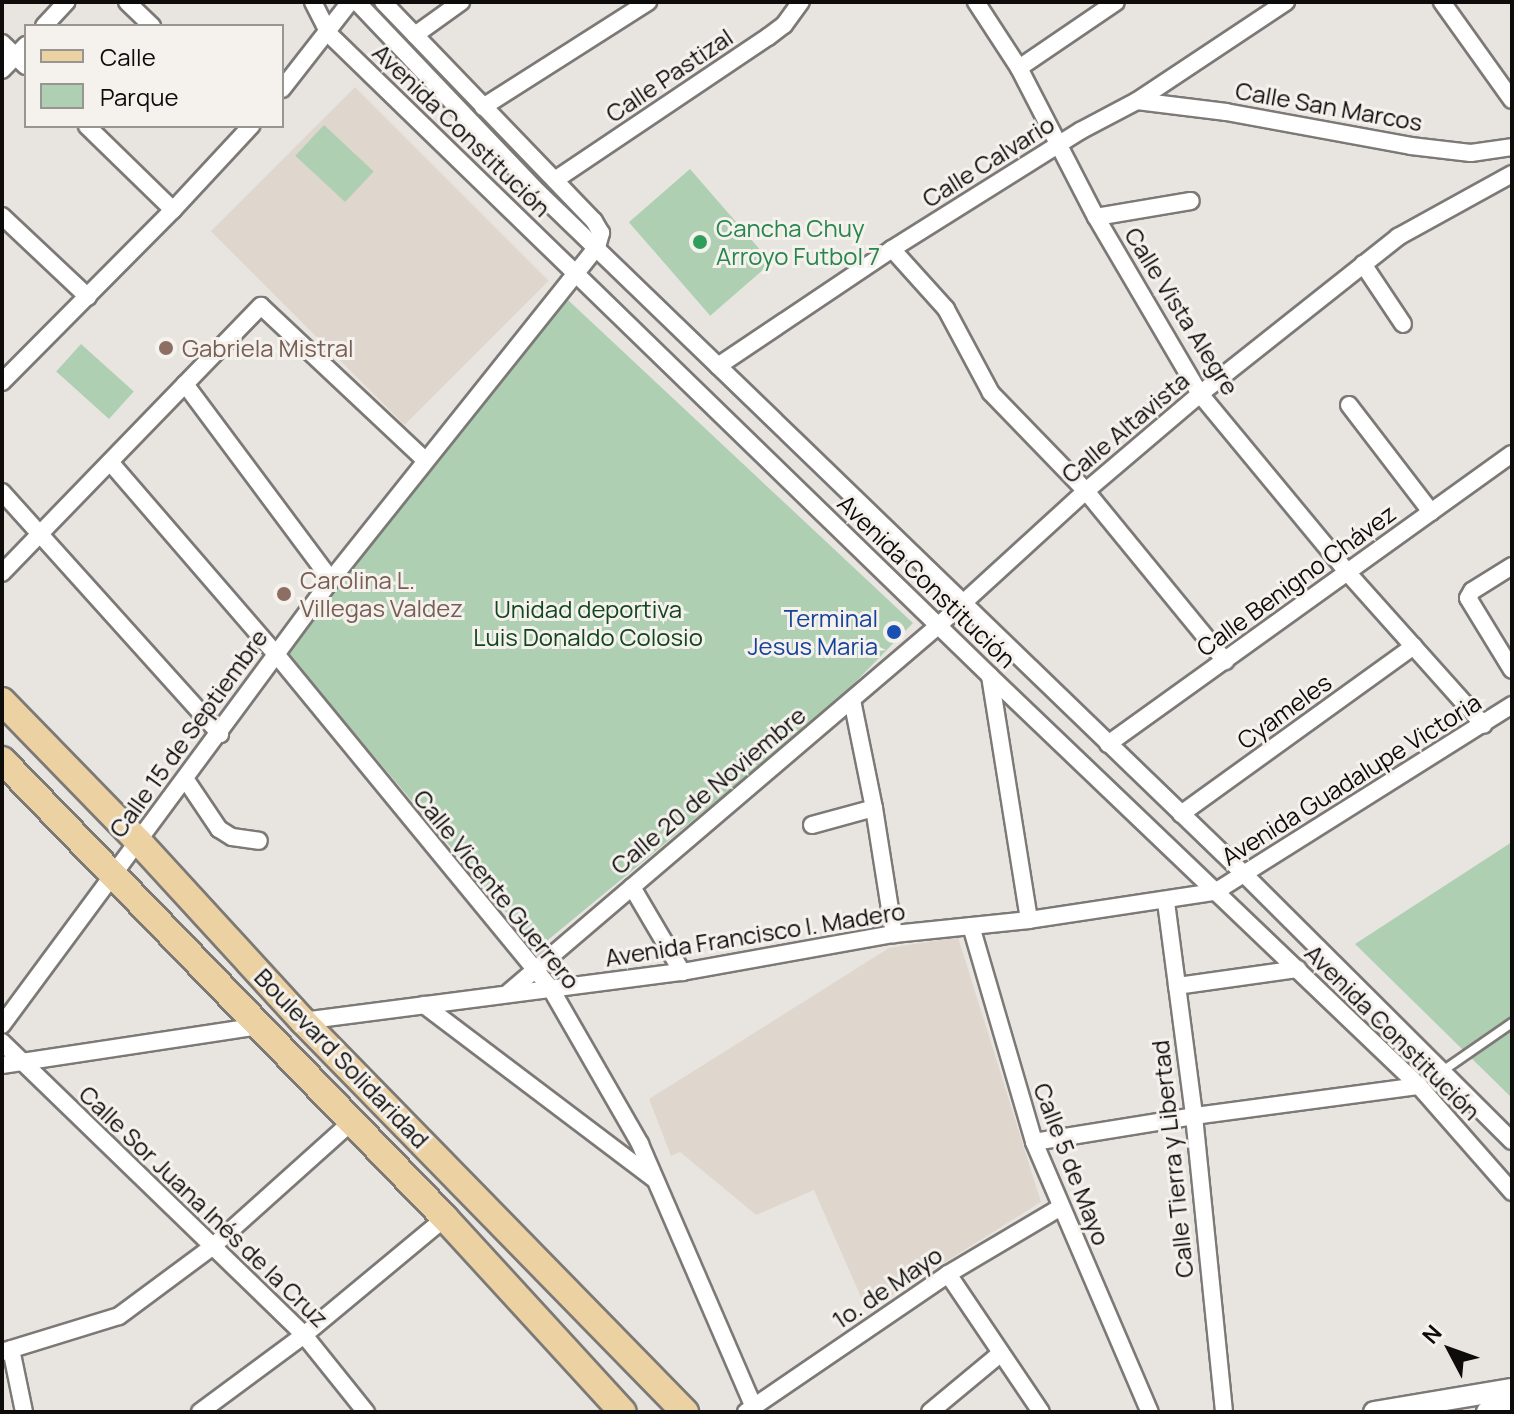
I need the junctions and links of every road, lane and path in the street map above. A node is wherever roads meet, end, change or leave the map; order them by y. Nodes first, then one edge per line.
1 (66, 2) edge
2 (127, 2) edge
3 (313, 2) edge
4 (350, 2) edge
5 (357, 2) edge
6 (383, 2) edge
7 (461, 2) edge
8 (648, 2) edge
9 (801, 2) edge
10 (976, 2) edge
11 (1116, 2) edge
12 (1286, 2) edge
13 (1442, 2) edge
14 (46, 24) edge
15 (150, 24) edge
16 (329, 34) junction
17 (415, 35) junction
18 (2, 43) edge
19 (23, 56) edge
20 (1019, 68) junction
21 (2, 70) edge
22 (284, 87) edge
23 (1512, 100) edge
24 (1137, 101) junction
25 (483, 107) junction
26 (89, 128) edge
27 (249, 128) edge
28 (1060, 144) junction
29 (1512, 147) edge
30 (1512, 174) edge
31 (555, 180) junction
32 (1191, 201) dead end
33 (173, 210) junction
34 (2, 216) edge
35 (1096, 217) junction
36 (597, 247) junction
37 (892, 249) junction
38 (1363, 264) junction
39 (574, 274) junction
40 (88, 297) junction
41 (1403, 324) dead end
42 (718, 366) junction
43 (5, 374) edge
44 (185, 384) junction
45 (1200, 394) junction
46 (1349, 405) dead end
47 (1512, 454) edge
48 (426, 461) junction
49 (110, 462) junction
50 (1086, 491) junction
51 (2, 492) edge
52 (1431, 512) junction
53 (41, 533) junction
54 (1512, 566) edge
55 (1347, 572) junction
56 (2, 573) edge
57 (331, 580) junction
58 (962, 603) junction
59 (939, 625) junction
60 (1414, 646) junction
61 (276, 654) junction
62 (1225, 661) junction
63 (1512, 670) edge
64 (990, 676) junction
65 (852, 700) junction
66 (2, 701) edge
67 (1512, 705) edge
68 (1484, 725) junction
69 (220, 734) junction
70 (1108, 744) junction
71 (2, 760) edge
72 (186, 780) junction
73 (874, 808) junction
74 (1181, 814) junction
75 (812, 825) dead end
76 (259, 841) dead end
77 (139, 842) junction
78 (1244, 874) junction
79 (112, 875) junction
80 (632, 887) junction
81 (1215, 892) junction
82 (1166, 902) junction
83 (1029, 920) junction
84 (971, 926) junction
85 (894, 934) junction
86 (533, 969) junction
87 (1298, 969) junction
88 (682, 972) junction
89 (1177, 986) junction
90 (551, 989) junction
91 (509, 992) junction
92 (424, 1005) junction
93 (303, 1021) junction
94 (1512, 1023) edge
95 (2, 1025) edge
96 (261, 1026) junction
97 (2, 1042) edge
98 (23, 1062) junction
99 (2, 1065) edge
100 (1444, 1070) junction
101 (1419, 1086) junction
102 (1194, 1116) junction
103 (350, 1123) junction
104 (1512, 1141) edge
105 (1034, 1142) junction
106 (654, 1179) junction
107 (1512, 1192) edge
108 (1059, 1208) junction
109 (445, 1218) junction
110 (212, 1247) junction
111 (948, 1274) junction
112 (304, 1335) junction
113 (7, 1351) edge
114 (1001, 1353) junction
115 (1512, 1389) edge
116 (1512, 1408) edge
117 (749, 1409) edge
118 (24, 1412) edge
119 (200, 1412) edge
120 (366, 1412) edge
121 (623, 1412) edge
122 (685, 1412) edge
123 (930, 1412) edge
124 (1041, 1412) edge
125 (1150, 1412) edge
126 (1224, 1412) edge
127 (1374, 1412) edge
128 (1487, 1412) edge

1 - 14 street
2 - 15 street
3 - 16 street, Avenida Constitución
4 - 16 street
5 - 36 street, Avenida Constitución
6 - 17 street
7 - 17 street
8 - 25 street
9 - 31 street, Calle Pastizal
10 - 20 street, Calle Vista Alegre
11 - 20 street
12 - 24 street, Calle Calvario
13 - 23 street
16 - 22 street
16 - 39 street, Avenida Constitución
17 - 25 street
18 - 19 street
19 - 21 street
20 - 28 street, Calle Vista Alegre
24 - 28 street, Calle Calvario
24 - 29 street, Calle San Marcos
25 - 31 street
26 - 33 street
27 - 33 street
28 - 35 street, Calle Vista Alegre
28 - 37 street, Calle Calvario
30 - 38 street, Calle Altavista
31 - 36 street
32 - 35 street
33 - 40 street
34 - 40 street
35 - 45 street, Calle Vista Alegre
36 - 39 street, Calle 15 de Septiembre
36 - 42 street, Avenida Constitución
37 - 42 street, Calle Calvario
37 - 50 street
38 - 41 street
38 - 45 street, Calle Altavista
39 - 48 street, Calle 15 de Septiembre
39 - 59 street, Avenida Constitución
40 - 43 street
42 - 58 street, Avenida Constitución
44 - 48 street
44 - 49 street
44 - 57 street
45 - 50 street, Calle Altavista
45 - 55 street, Calle Vista Alegre
46 - 52 street
47 - 52 street, Calle Benigno Chávez
48 - 57 street, Calle 15 de Septiembre
49 - 53 street
49 - 61 street, Calle Vicente Guerrero
50 - 58 street, Calle Altavista
50 - 62 street
51 - 53 street
52 - 55 street, Calle Benigno Chávez
53 - 56 street
53 - 69 street
54 - 63 street
55 - 60 street, Calle Vista Alegre
55 - 62 street, Calle Benigno Chávez
57 - 61 street, Calle 15 de Septiembre
58 - 59 street, Calle Altavista
58 - 70 street, Avenida Constitución
59 - 64 street, Avenida Constitución
59 - 65 street, Calle 20 de Noviembre
60 - 68 street, Calle Vista Alegre
60 - 74 street, Cyameles
61 - 69 street, Calle 15 de Septiembre
61 - 86 street, Calle Vicente Guerrero
62 - 70 street, Calle Benigno Chávez
64 - 81 street, Avenida Constitución
64 - 83 street
65 - 73 street
65 - 80 street, Calle 20 de Noviembre
66 - 77 main road, Boulevard Solidaridad
67 - 68 street, Avenida Guadalupe Victoria
68 - 78 street, Avenida Guadalupe Victoria
69 - 72 street, Calle 15 de Septiembre
70 - 74 street, Avenida Constitución
71 - 79 main road, Boulevard Solidaridad
72 - 76 street
72 - 77 street, Calle 15 de Septiembre
73 - 75 street
73 - 85 street
74 - 78 street, Avenida Constitución
77 - 79 street, Calle 15 de Septiembre
77 - 93 main road, Boulevard Solidaridad
78 - 81 street, Avenida Guadalupe Victoria
78 - 100 street, Avenida Constitución
79 - 95 street, Calle 15 de Septiembre
79 - 96 main road, Boulevard Solidaridad
80 - 86 street, Calle 20 de Noviembre
80 - 88 street
81 - 82 street, Avenida Francisco I. Madero
81 - 87 street, Avenida Constitución
82 - 83 street, Avenida Francisco I. Madero
82 - 89 street, Calle Tierra y Libertad
83 - 84 street, Avenida Francisco I. Madero
84 - 85 street, Avenida Francisco I. Madero
84 - 105 street, Calle 5 de Mayo
85 - 88 street, Avenida Francisco I. Madero
86 - 90 street, Calle Vicente Guerrero
86 - 91 street, Calle 20 de Noviembre
87 - 89 street
87 - 101 street, Avenida Constitución
88 - 90 street, Avenida Francisco I. Madero
89 - 102 street, Calle Tierra y Libertad
90 - 91 street, Avenida Francisco I. Madero
90 - 106 street, Calle Vicente Guerrero
91 - 92 street, Avenida Francisco I. Madero
92 - 93 street, Avenida Francisco I. Madero
92 - 106 street
93 - 122 main road, Boulevard Solidaridad
94 - 100 lane
96 - 98 street
96 - 103 main road, Boulevard Solidaridad
97 - 98 street, Calle Sor Juana Inés de la Cruz
98 - 99 street
98 - 110 street, Calle Sor Juana Inés de la Cruz
100 - 104 street, Avenida Constitución
101 - 102 street
101 - 107 street, Avenida Constitución
102 - 105 street
102 - 126 street, Calle Tierra y Libertad
103 - 109 main road, Boulevard Solidaridad
103 - 110 street
105 - 108 street, Calle 5 de Mayo
106 - 117 street, Calle Vicente Guerrero
108 - 111 street, 1o. de Mayo
108 - 125 street, Calle 5 de Mayo
109 - 112 street
109 - 121 main road, Boulevard Solidaridad
110 - 112 street, Calle Sor Juana Inés de la Cruz
110 - 113 street
111 - 114 street
111 - 117 street, 1o. de Mayo
112 - 119 street
112 - 120 street, Calle Sor Juana Inés de la Cruz
113 - 118 street
114 - 123 street
114 - 124 street
115 - 127 street
116 - 128 street

